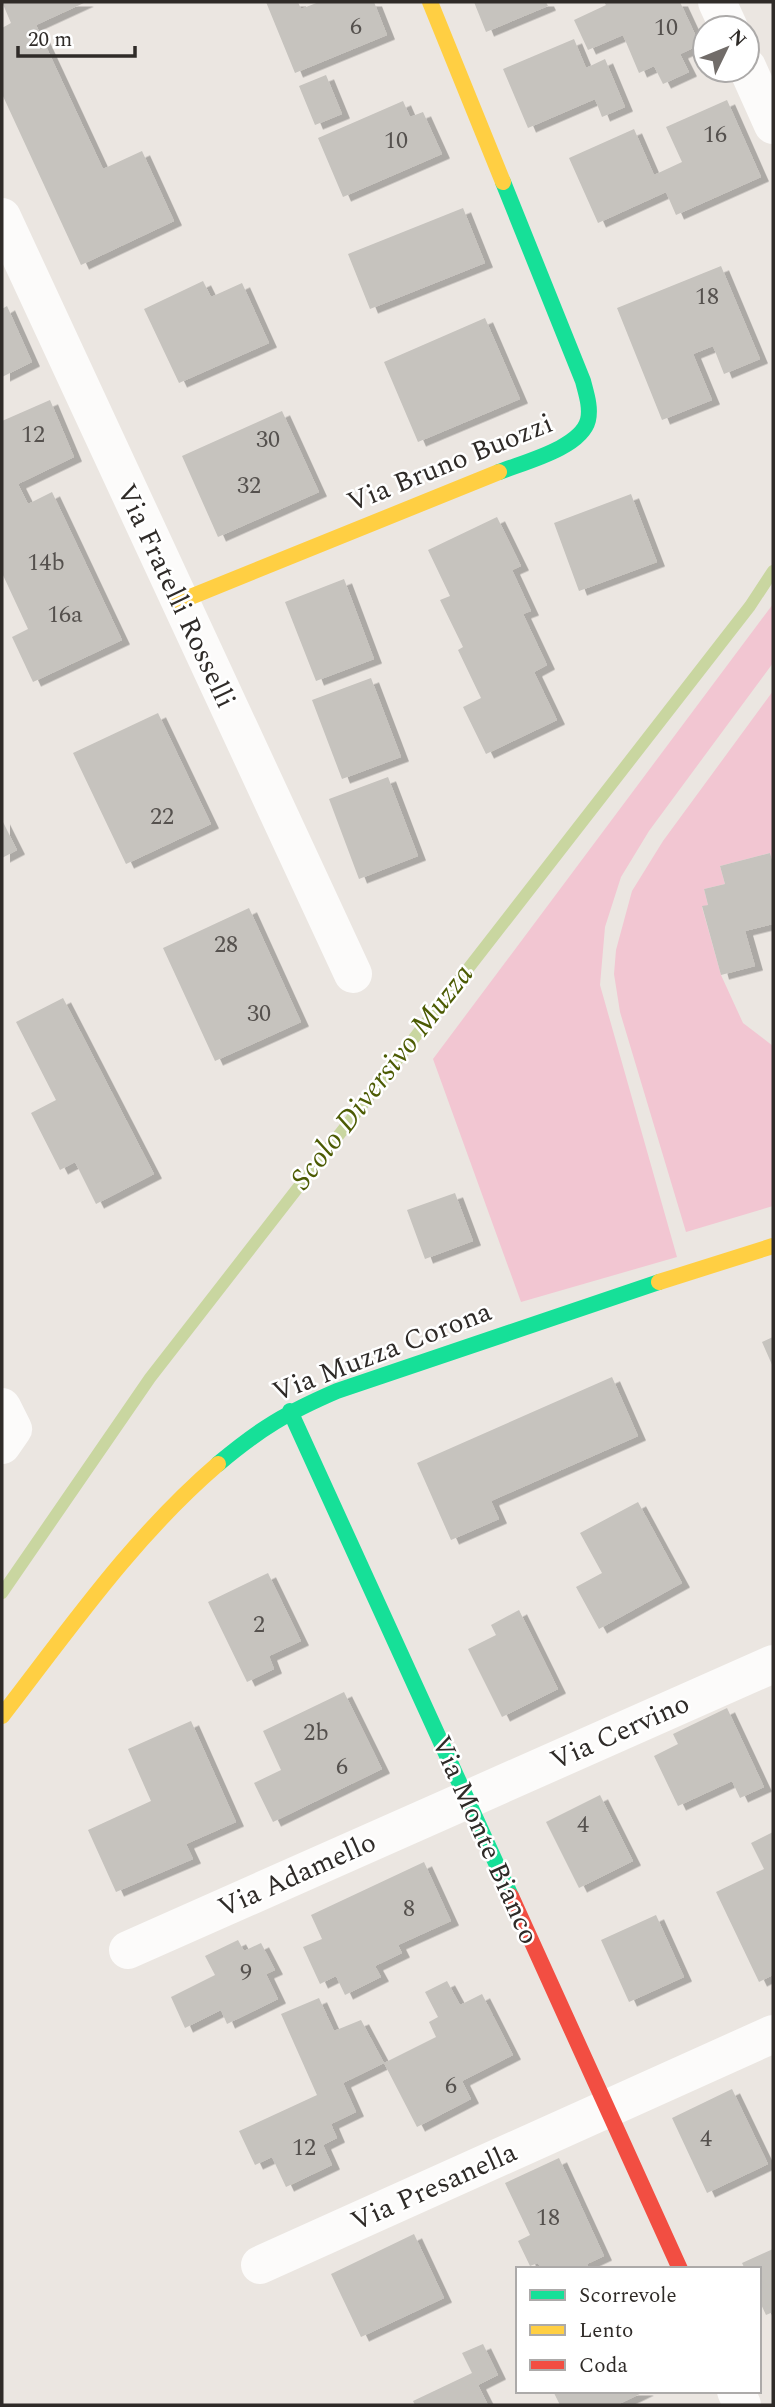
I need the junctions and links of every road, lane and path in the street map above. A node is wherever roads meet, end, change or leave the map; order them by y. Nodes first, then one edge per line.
1 (430, 2) edge
2 (755, 84) edge
3 (773, 125) edge
4 (2, 218) edge
5 (178, 602) junction
6 (353, 974) dead end
7 (773, 1246) edge
8 (2, 1407) edge
9 (290, 1411) junction
10 (2, 1445) edge
11 (773, 1664) edge
12 (2, 1716) edge
13 (467, 1800) junction
14 (128, 1950) dead end
15 (773, 2034) edge
16 (608, 2109) junction
17 (260, 2265) dead end
18 (679, 2267) edge
19 (773, 2402) edge
20 (765, 2405) edge

1 - 5 street, Via Bruno Buozzi
2 - 3 street
4 - 5 street, Via Fratelli Rosselli
5 - 6 street, Via Fratelli Rosselli
7 - 9 street, Via Muzza Corona
8 - 10 street
9 - 12 street, Via Muzza Corona
9 - 13 street, Via Monte Bianco
11 - 13 street, Via Cervino
13 - 14 street, Via Adamello
13 - 16 street, Via Monte Bianco
15 - 16 street, Via Presanella
16 - 17 street, Via Presanella
16 - 18 street, Via Monte Bianco
19 - 20 street

